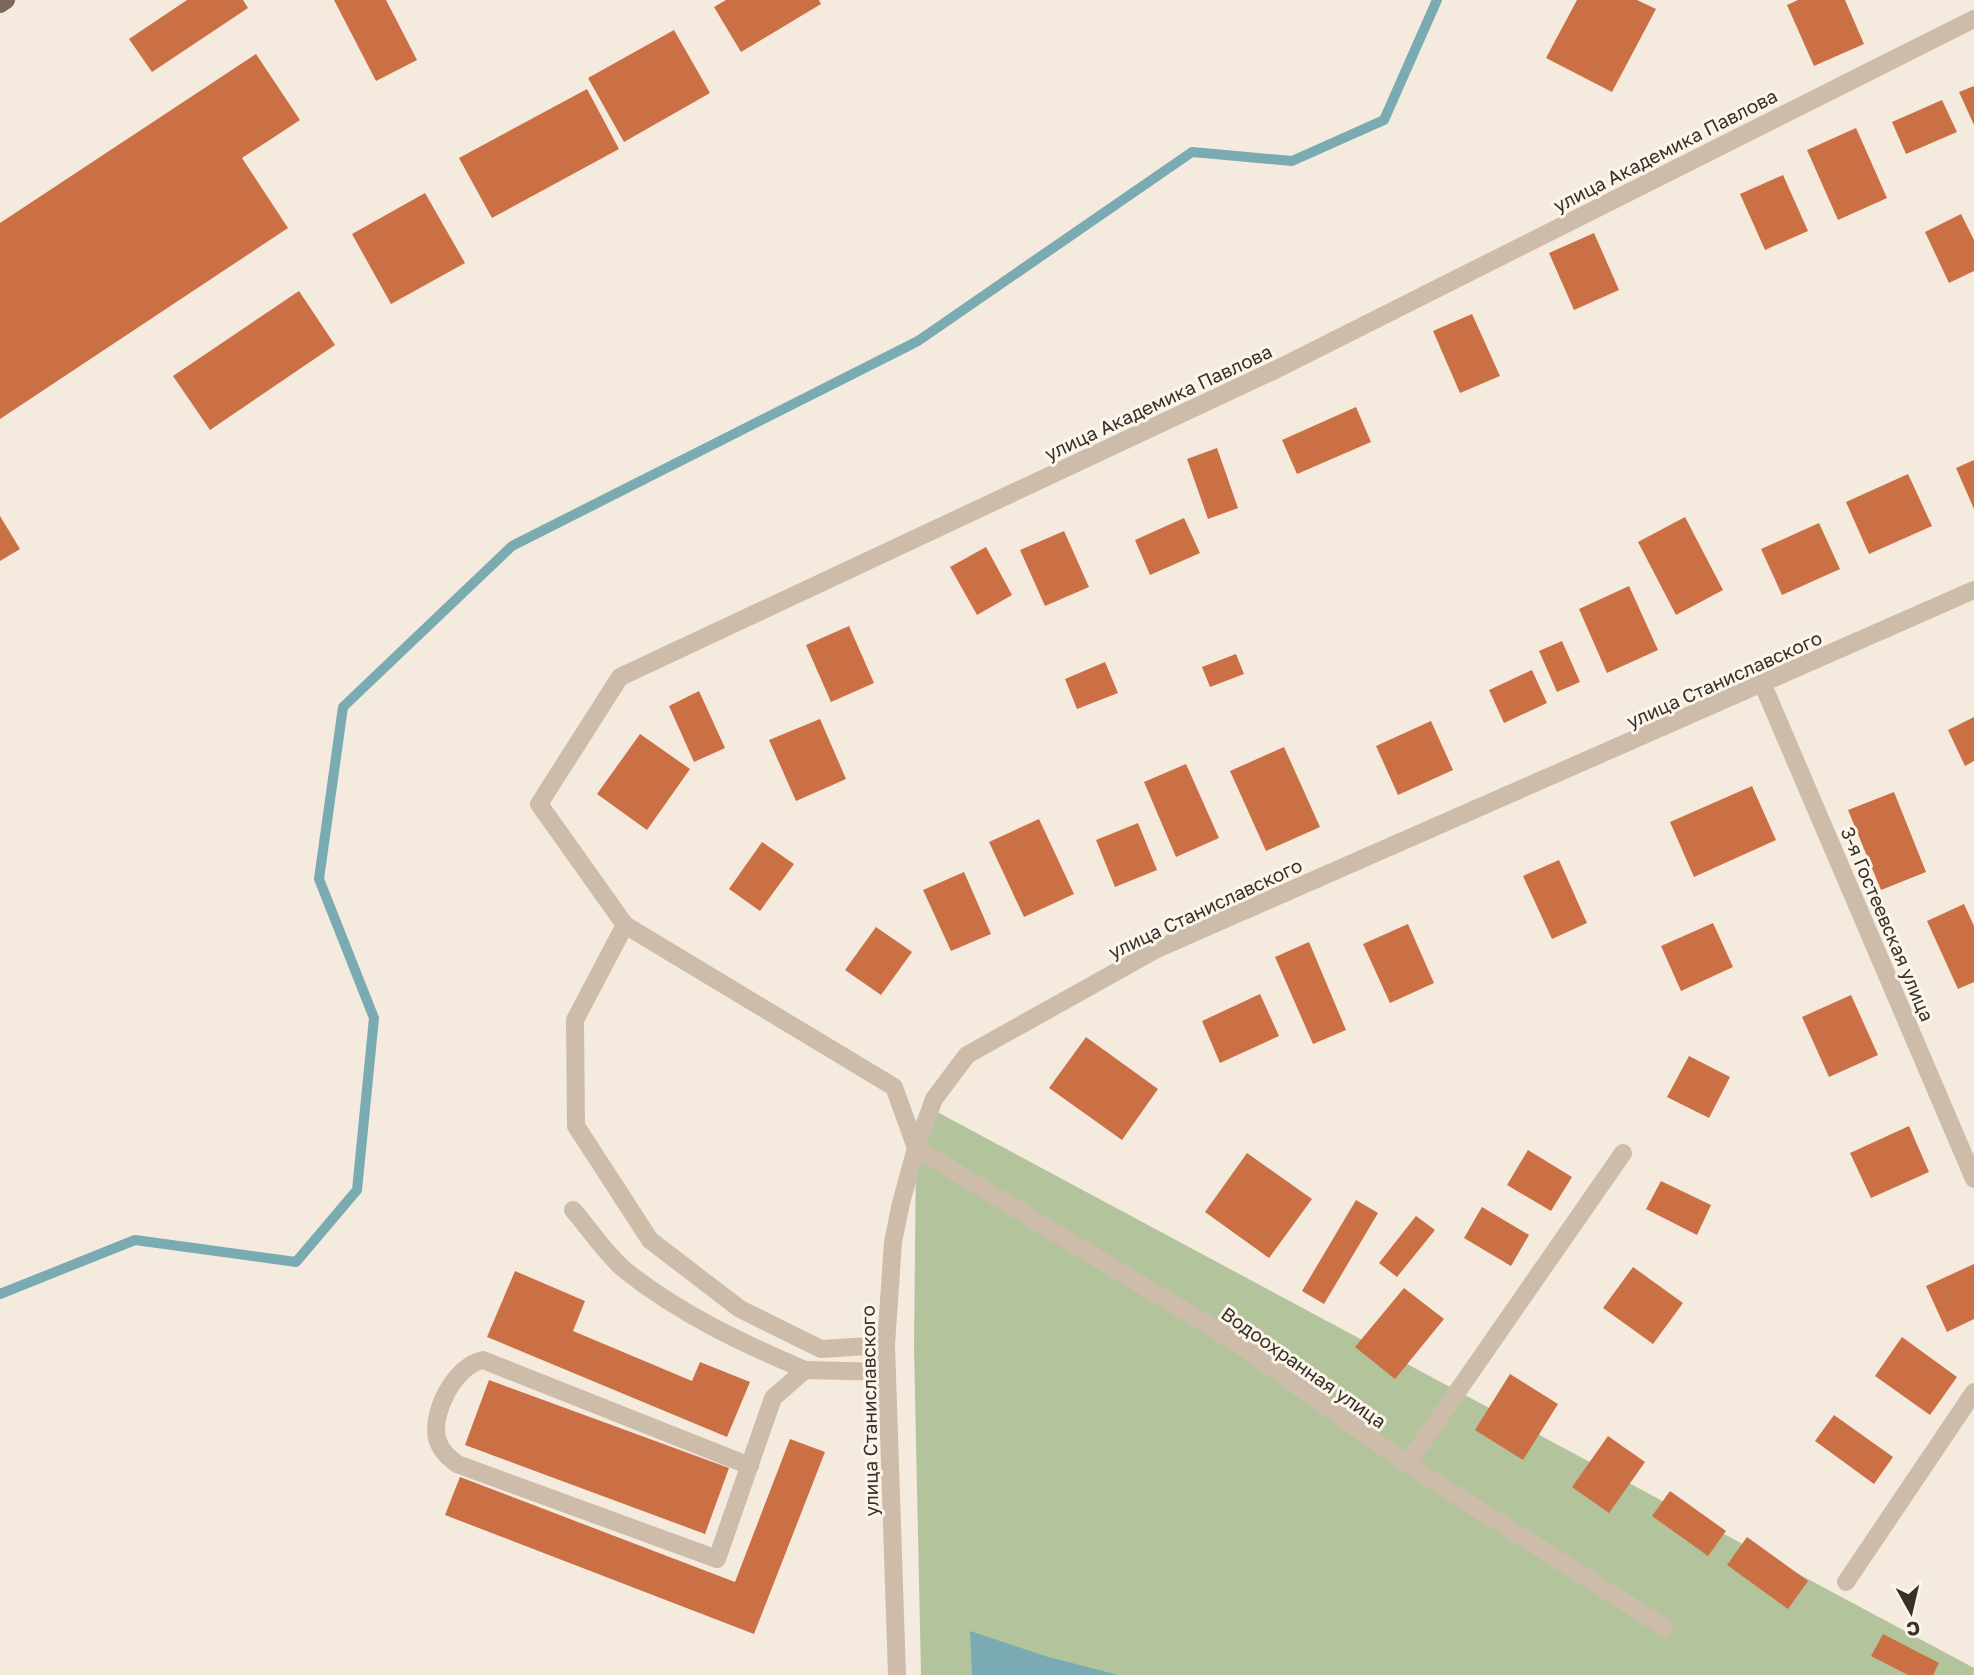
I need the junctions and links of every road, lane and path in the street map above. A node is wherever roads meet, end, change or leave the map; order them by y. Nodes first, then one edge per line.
1 (6, 0) edge
2 (0, 4) edge
3 (1974, 19) edge
4 (1974, 590) edge
5 (1763, 685) junction
6 (625, 925) junction
7 (916, 1148) junction
8 (1623, 1153) dead end
9 (1974, 1180) edge
10 (573, 1210) dead end
11 (886, 1345) junction
12 (805, 1370) junction
13 (887, 1372) junction
14 (1974, 1392) edge
15 (1406, 1464) junction
16 (750, 1466) junction
17 (1846, 1582) dead end
18 (1664, 1627) dead end
19 (897, 1675) edge

1 - 2 main road
3 - 6 street, улица Академика Павлова
4 - 5 street, улица Станиславского
5 - 7 street, улица Станиславского
5 - 9 street, 3-я Гостеевская улица
6 - 7 street
6 - 11 street
7 - 11 street, улица Станиславского
7 - 15 street, Водоохранная улица
8 - 15 street
10 - 12 street
11 - 13 street, улица Станиславского
12 - 13 street
12 - 16 street
13 - 19 street, улица Станиславского
14 - 17 street
15 - 18 street, Водоохранная улица
16 - 16 street

